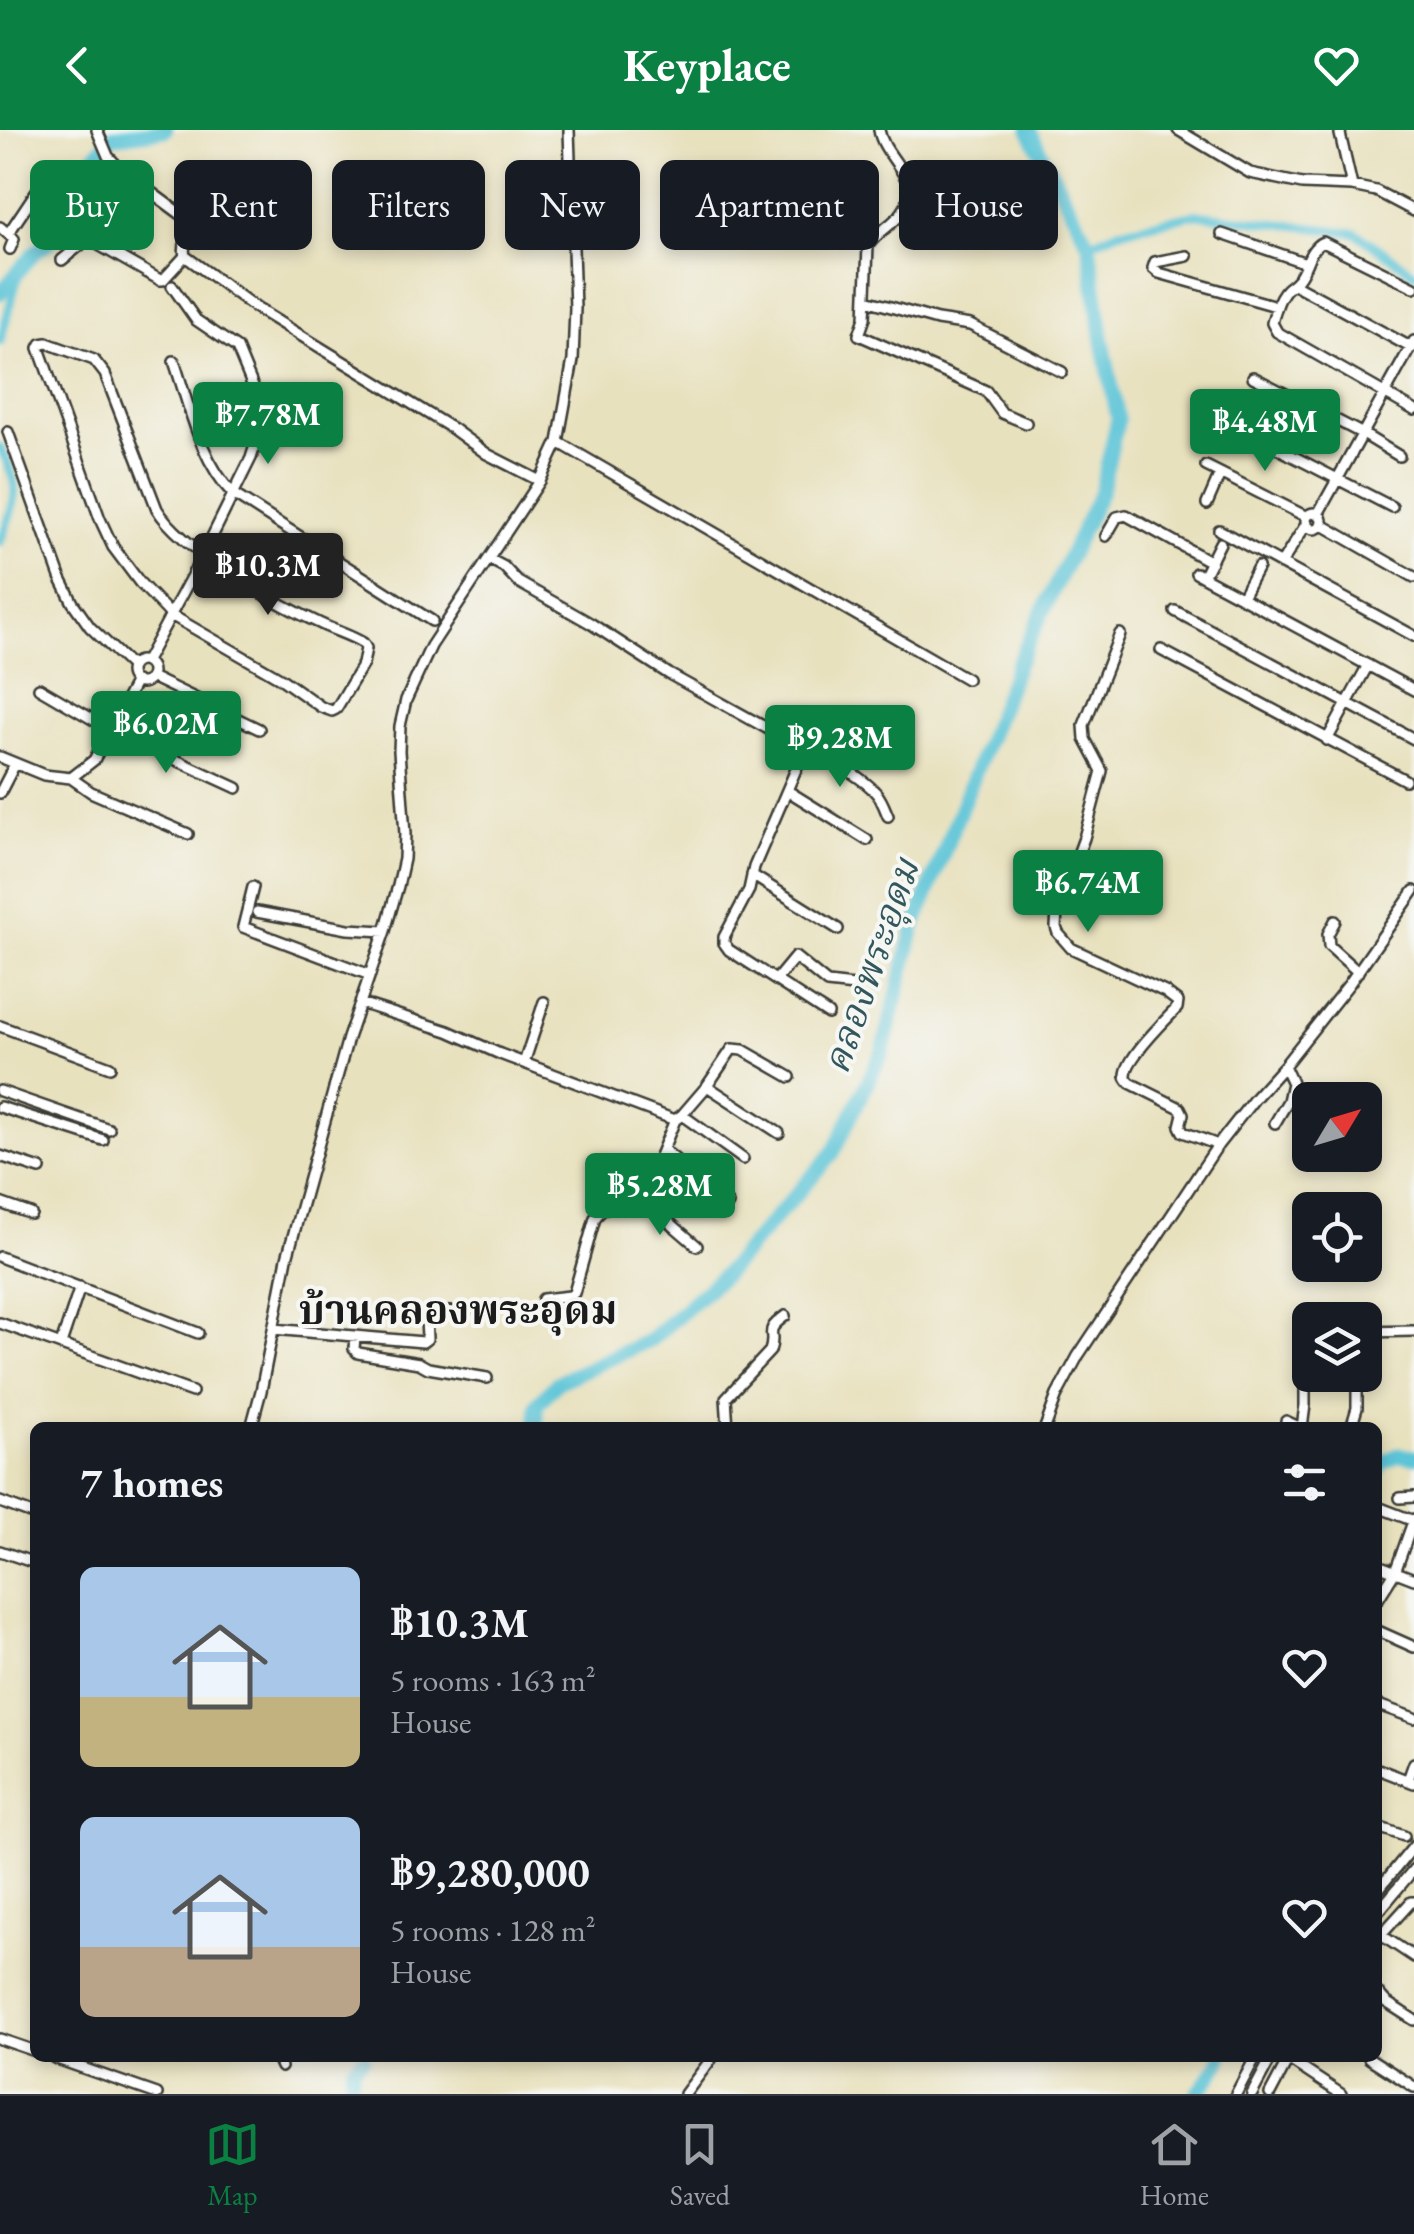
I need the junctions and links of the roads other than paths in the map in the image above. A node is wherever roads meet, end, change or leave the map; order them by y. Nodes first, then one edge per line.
1 (568, 130) edge
2 (879, 130) edge
3 (1178, 130) edge
4 (1325, 130) edge
5 (97, 132) edge
6 (1341, 132) edge
7 (1352, 186) junction
8 (30, 198) edge
9 (1414, 211) edge
10 (4, 230) edge
11 (1222, 234) dead end
12 (10, 250) dead end
13 (74, 250) edge
14 (109, 250) edge
15 (185, 256) junction
16 (1187, 256) dead end
17 (62, 260) dead end
18 (1306, 263) junction
19 (1294, 284) junction
20 (172, 286) dead end
21 (1414, 287) edge
22 (866, 300) junction
23 (1276, 306) junction
24 (1413, 346) edge
25 (174, 361) dead end
26 (1062, 372) dead end
27 (1253, 377) dead end
28 (1385, 394) junction
29 (1414, 410) edge
30 (263, 411) junction
31 (316, 415) dead end
32 (1026, 423) dead end
33 (1230, 424) dead end
34 (8, 432) dead end
35 (1363, 434) junction
36 (558, 442) junction
37 (1399, 456) dead end
38 (1206, 466) dead end
39 (1220, 474) junction
40 (1338, 480) junction
41 (540, 481) junction
42 (233, 494) junction
43 (1206, 504) dead end
44 (1392, 506) dead end
45 (1320, 519) junction
46 (1307, 520) junction
47 (1219, 530) dead end
48 (1106, 536) dead end
49 (1220, 543) dead end
50 (203, 555) junction
51 (489, 558) junction
52 (1211, 562) junction
53 (1282, 564) junction
54 (1258, 566) dead end
55 (1414, 577) edge
56 (1242, 597) junction
57 (1176, 610) dead end
58 (171, 615) junction
59 (432, 621) dead end
60 (1120, 634) dead end
61 (1414, 636) edge
62 (1162, 650) dead end
63 (146, 661) junction
64 (1368, 665) junction
65 (132, 666) junction
66 (151, 677) junction
67 (967, 679) dead end
68 (136, 681) junction
69 (39, 688) dead end
70 (1414, 690) edge
71 (1346, 704) junction
72 (259, 729) dead end
73 (112, 730) junction
74 (1327, 740) junction
75 (1414, 740) edge
76 (800, 749) junction
77 (0, 758) edge
78 (15, 764) junction
79 (71, 778) junction
80 (1405, 780) dead end
81 (236, 788) dead end
82 (788, 791) junction
83 (0, 793) edge
84 (888, 816) dead end
85 (188, 834) dead end
86 (868, 840) dead end
87 (752, 875) junction
88 (253, 887) dead end
89 (1414, 891) edge
90 (257, 912) dead end
91 (1335, 921) dead end
92 (838, 929) dead end
93 (385, 931) junction
94 (1358, 972) junction
95 (370, 975) junction
96 (776, 980) junction
97 (823, 981) junction
98 (854, 986) dead end
99 (808, 1001) junction
100 (544, 1002) dead end
101 (360, 1003) junction
102 (828, 1014) dead end
103 (0, 1026) edge
104 (524, 1063) junction
105 (1284, 1066) junction
106 (110, 1068) dead end
107 (790, 1077) dead end
108 (707, 1086) junction
109 (0, 1092) edge
110 (0, 1107) edge
111 (679, 1117) junction
112 (1275, 1123) dead end
113 (109, 1129) dead end
114 (779, 1133) dead end
115 (102, 1140) dead end
116 (1218, 1145) junction
117 (664, 1150) junction
118 (0, 1156) edge
119 (742, 1160) dead end
120 (40, 1170) dead end
121 (646, 1203) junction
122 (0, 1204) edge
123 (728, 1204) dead end
124 (30, 1214) dead end
125 (697, 1246) dead end
126 (0, 1257) edge
127 (80, 1287) junction
128 (544, 1299) dead end
129 (466, 1312) dead end
130 (785, 1316) dead end
131 (0, 1323) edge
132 (272, 1328) junction
133 (1414, 1331) edge
134 (198, 1332) dead end
135 (1382, 1332) edge
136 (355, 1337) junction
137 (60, 1344) junction
138 (486, 1378) dead end
139 (192, 1392) dead end
140 (1305, 1392) edge
141 (1357, 1392) edge
142 (252, 1422) edge
143 (728, 1422) edge
144 (1048, 1422) edge
145 (1303, 1422) edge
146 (1353, 1422) edge
147 (1414, 1497) edge
148 (1400, 1498) dead end
149 (0, 1502) edge
150 (1382, 1509) edge
151 (30, 1513) edge
152 (1414, 1521) edge
153 (0, 1551) edge
154 (30, 1560) edge
155 (1382, 1567) edge
156 (1395, 1572) junction
157 (1414, 1579) edge
158 (1382, 1593) edge
159 (1382, 1633) edge
160 (1414, 1647) edge
161 (1382, 1706) edge
162 (1414, 1718) edge
163 (1414, 1763) edge
164 (1382, 1771) edge
165 (1411, 1782) edge
166 (1382, 1828) edge
167 (1404, 1836) dead end
168 (1414, 1846) edge
169 (1414, 1869) edge
170 (1382, 1885) edge
171 (1414, 1902) edge
172 (1382, 1907) edge
173 (1382, 1933) edge
174 (1382, 1935) edge
175 (1414, 1958) edge
176 (1382, 2001) edge
177 (1414, 2020) edge
178 (0, 2038) edge
179 (30, 2049) edge
180 (65, 2062) edge
181 (706, 2062) edge
182 (1254, 2062) edge
183 (1269, 2062) edge
184 (1286, 2062) edge
185 (1294, 2062) edge
186 (1375, 2062) edge
187 (1414, 2087) edge
188 (157, 2094) edge
189 (685, 2094) edge
190 (1236, 2094) edge
191 (1252, 2094) edge
192 (1270, 2094) edge
193 (1341, 2094) edge

1 - 36 street
2 - 22 street
3 - 7 street
4 - 6 street
5 - 15 street
6 - 7 street
7 - 9 street
8 - 10 street
10 - 12 street
11 - 18 street
13 - 17 street
14 - 15 street
15 - 41 street
16 - 23 street
18 - 19 street
18 - 21 street
19 - 23 street
19 - 24 street
20 - 30 street
22 - 26 street
22 - 32 street
23 - 28 street
24 - 28 street
25 - 42 street
27 - 35 street
28 - 29 street
28 - 35 street
30 - 31 street
30 - 42 street
33 - 40 street
34 - 65 street
35 - 37 street
35 - 40 street
36 - 41 street
36 - 67 street
38 - 39 street
39 - 43 street
39 - 46 street
40 - 44 street
40 - 45 street
41 - 51 street
42 - 50 street
42 - 59 street
45 - 46 street
45 - 55 street
46 - 53 street
47 - 53 street
48 - 52 street
49 - 52 street
50 - 58 street
50 - 58 street
50 - 58 street
51 - 76 street
51 - 93 street
52 - 56 street
53 - 61 street
54 - 56 street
56 - 64 street
57 - 71 street
58 - 63 street
60 - 116 street
62 - 74 street
63 - 65 street
63 - 66 street
64 - 70 street
64 - 71 street
65 - 68 street
66 - 68 street
66 - 72 street
68 - 73 street
69 - 73 street
71 - 74 street
71 - 75 street
73 - 79 street
73 - 81 street
74 - 80 street
76 - 82 street
76 - 84 street
77 - 78 street
78 - 79 street
78 - 83 street
79 - 85 street
82 - 86 street
82 - 87 street
87 - 92 street
87 - 96 street
88 - 95 street
89 - 94 street
90 - 93 street
91 - 94 street
93 - 95 street
94 - 105 street
95 - 101 street
96 - 97 street
96 - 99 street
97 - 98 street
97 - 99 street
99 - 102 street
100 - 104 street
101 - 104 street
101 - 132 street
103 - 106 street
104 - 111 street
105 - 112 street
105 - 116 street
107 - 108 street
108 - 111 street
108 - 114 street
109 - 113 street
110 - 115 street
111 - 117 street
111 - 119 street
116 - 144 street
117 - 121 street
117 - 123 street
118 - 120 street
121 - 125 street
121 - 128 street
122 - 124 street
126 - 127 street
127 - 134 street
127 - 137 street
129 - 136 street
130 - 143 street
131 - 137 street
132 - 136 street
132 - 142 street
133 - 135 street
136 - 138 street
137 - 139 street
140 - 145 street
141 - 146 street
147 - 148 street
149 - 151 street
150 - 152 street
152 - 156 street
153 - 154 street
155 - 156 street
156 - 157 street
156 - 158 street
159 - 160 street
161 - 162 street
163 - 165 street
164 - 165 street
166 - 167 street
168 - 170 street
169 - 172 street
171 - 173 street
174 - 175 street
176 - 177 street
178 - 179 street
180 - 188 street
181 - 189 street
182 - 190 street
183 - 191 street
184 - 192 street
185 - 193 street
186 - 187 street

